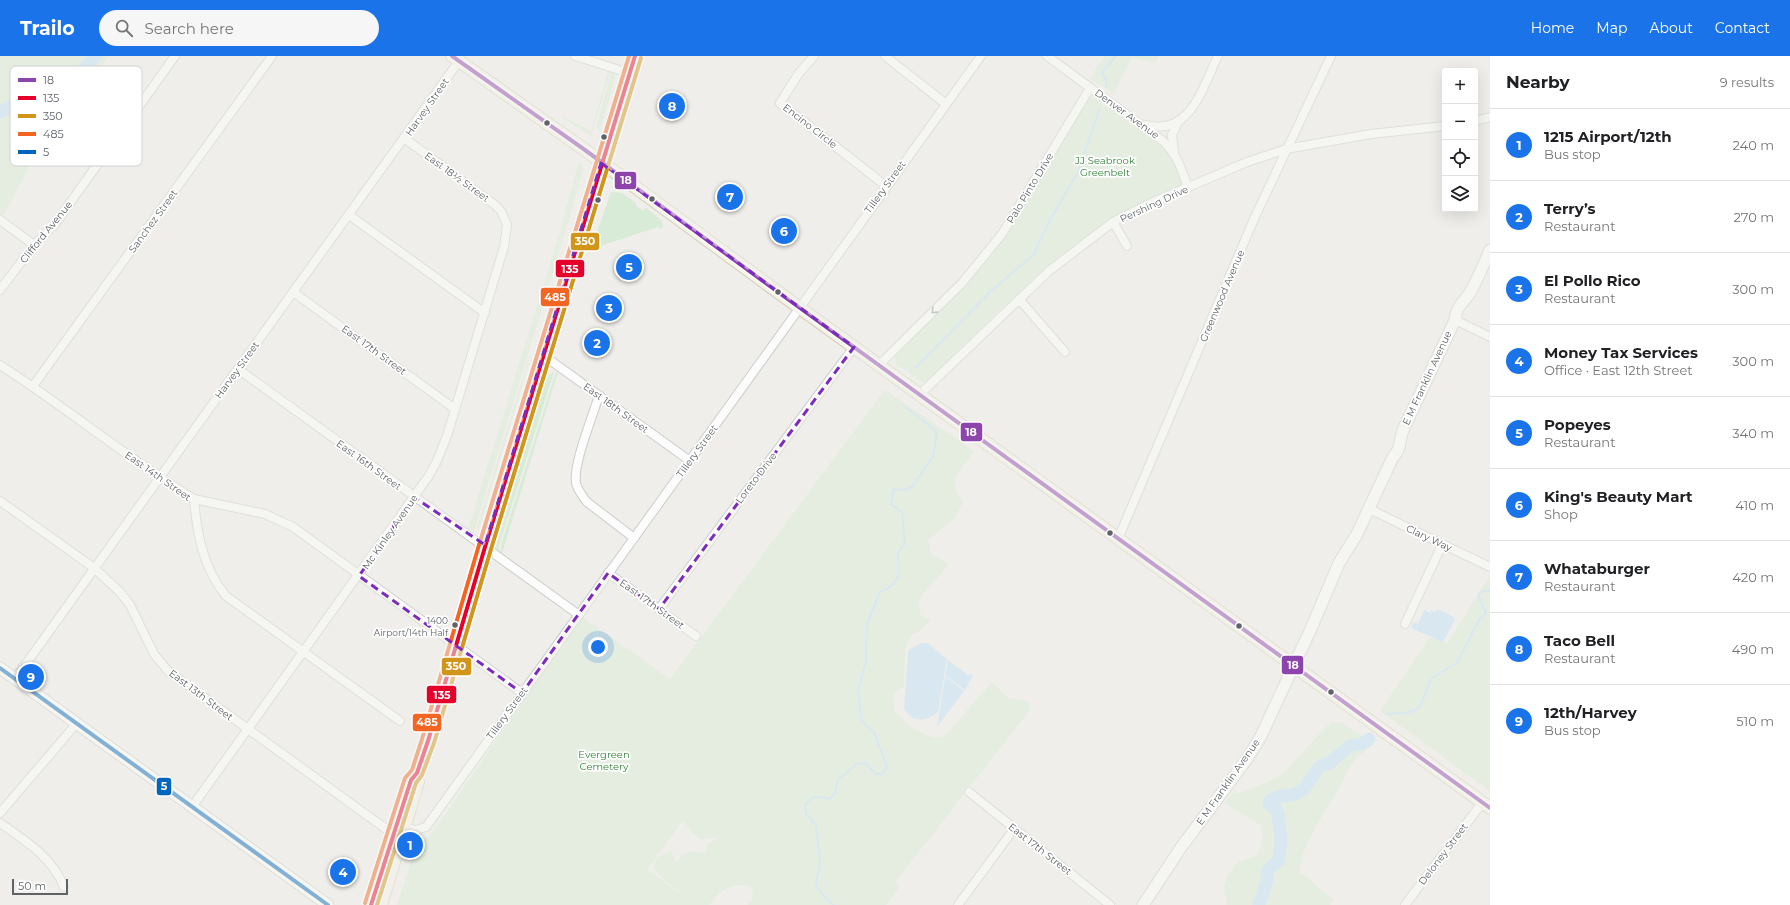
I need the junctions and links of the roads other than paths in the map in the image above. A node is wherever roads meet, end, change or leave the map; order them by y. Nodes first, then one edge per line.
1 (175, 56) edge
2 (272, 56) edge
3 (575, 56) edge
4 (635, 56) edge
5 (814, 56) edge
6 (885, 56) edge
7 (981, 56) edge
8 (1047, 56) edge
9 (1218, 56) edge
10 (1331, 56) edge
11 (456, 59) edge
12 (629, 74) junction
13 (1090, 88) junction
14 (142, 102) edge
15 (946, 104) junction
16 (1490, 117) edge
17 (1478, 120) edge
18 (1178, 122) junction
19 (1141, 124) junction
20 (1442, 126) edge
21 (404, 138) junction
22 (1286, 149) junction
23 (1174, 153) junction
24 (1263, 156) junction
25 (601, 163) junction
26 (96, 166) edge
27 (1273, 177) junction
28 (886, 186) junction
29 (1188, 188) junction
30 (349, 215) junction
31 (505, 219) joint
32 (0, 220) edge
33 (1113, 222) junction
34 (34, 245) junction
35 (1127, 246) dead end
36 (1490, 250) edge
37 (0, 290) edge
38 (294, 292) junction
39 (1019, 299) junction
40 (799, 308) junction
41 (485, 313) junction
42 (1455, 320) junction
43 (1490, 337) edge
44 (854, 347) junction
45 (1065, 352) dead end
46 (543, 355) junction
47 (0, 365) edge
48 (879, 365) junction
49 (238, 369) junction
50 (33, 386) junction
51 (920, 394) junction
52 (599, 395) junction
53 (455, 409) junction
54 (690, 461) junction
55 (160, 478) junction
56 (414, 497) junction
57 (194, 499) junction
58 (0, 501) edge
59 (1369, 509) junction
60 (634, 538) junction
61 (1118, 539) junction
62 (1442, 545) junction
63 (485, 547) junction
64 (1490, 566) edge
65 (94, 568) junction
66 (608, 573) junction
67 (359, 576) junction
68 (659, 609) junction
69 (578, 615) junction
70 (1405, 624) dead end
71 (696, 636) dead end
72 (455, 644) junction
73 (303, 651) junction
74 (1294, 666) junction
75 (0, 668) edge
76 (15, 679) junction
77 (522, 693) junction
78 (400, 721) dead end
79 (77, 723) junction
80 (247, 729) junction
81 (417, 773) junction
82 (969, 792) dead end
83 (1486, 805) edge
84 (192, 807) junction
85 (0, 813) edge
86 (0, 823) edge
87 (405, 828) junction
88 (1014, 829) junction
89 (393, 834) junction
90 (64, 887) dead end
91 (328, 905) edge
92 (371, 905) edge
93 (381, 905) edge
94 (958, 905) edge
95 (1110, 905) edge
96 (1143, 905) edge
97 (1405, 905) edge

1 - 14 street, Clifford Avenue
2 - 50 street, Sanchez Street
3 - 12 street
4 - 12 main road
5 - 28 street, Encino Circle
6 - 15 street
7 - 15 street, Tillery Street
8 - 13 street, Denver Avenue
9 - 18 street
10 - 22 street, Greenwood Avenue
11 - 21 street, Harvey Street
11 - 25 main road
12 - 25 main road
13 - 19 street, Denver Avenue
13 -> 48 street, Palo Pinto Drive
15 - 28 street, Tillery Street
16 - 17 street
18 - 19 street
18 - 23 street
19 - 23 street, Denver Avenue
20 - 22 street, Pershing Drive
21 - 30 street, Harvey Street
21 - 31 street, East 18½ Street
22 - 24 street, Pershing Drive
22 - 27 street, Greenwood Avenue
23 - 29 street, Denver Avenue
24 - 27 street
24 - 29 street, Pershing Drive
25 - 40 main road
25 - 46 main road
26 - 34 street, Clifford Avenue
27 - 61 street, Greenwood Avenue
28 - 40 street, Tillery Street
29 - 33 street, Pershing Drive
30 - 38 street, Harvey Street
30 - 41 street
31 - 41 street, Mc Kinley Avenue
32 - 34 street
33 - 35 street
33 - 39 street, Pershing Drive
34 - 37 street, Clifford Avenue
36 - 42 street, E M Franklin Avenue
38 - 49 street, Harvey Street
38 - 53 street, East 17th Street
39 - 45 street
39 - 51 street, Pershing Drive
40 - 44 main road
40 - 54 street, Tillery Street
41 - 53 street, Mc Kinley Avenue
42 - 43 street
42 - 59 street, E M Franklin Avenue
44 - 48 main road
44 - 68 street, Loreto Drive
46 - 52 street, East 18th Street
46 - 63 main road
47 - 50 street, East 14th Street
48 - 51 main road
49 - 55 street, Harvey Street
49 - 56 street, East 16th Street
50 - 55 street, East 14th Street
51 - 61 main road
52 - 54 street, East 18th Street
52 - 60 street
53 - 56 street, Mc Kinley Avenue
54 - 60 street, Tillery Street
55 - 57 street, East 14th Street
55 - 65 street, Harvey Street
56 - 63 street, East 16th Street
56 - 67 street, Mc Kinley Avenue
57 - 67 street
57 - 73 street, East 14th Street
58 - 65 street, East 13th Street
59 - 62 street, Clary Way
59 - 74 street, E M Franklin Avenue
60 - 66 street, Tillery Street
61 - 74 main road
62 - 64 street, Clary Way
62 - 70 street
63 - 69 street, East 16th Street
63 - 72 main road
65 - 76 street, Harvey Street
65 - 80 street, East 13th Street
66 - 68 street, East 17th Street
66 - 69 street, Tillery Street
67 - 72 street
67 - 73 street, Mc Kinley Avenue
68 - 71 street, East 17th Street
69 - 77 street, Tillery Street
72 - 77 street
72 - 81 main road
73 - 78 street, East 14th Street
73 - 80 street, Mc Kinley Avenue
74 - 83 main road
74 - 96 street, E M Franklin Avenue
75 - 76 street
76 - 79 street
77 - 87 street, Tillery Street
79 - 84 street
79 - 85 street
80 - 84 street, Mc Kinley Avenue
80 - 89 street, East 13th Street
81 - 87 main road
81 - 89 main road
82 - 88 street, East 17th Street
83 - 97 street, Deloney Street
84 - 91 street
86 - 90 street
87 - 93 main road
88 - 94 street
88 - 95 street, East 17th Street
89 - 92 main road

